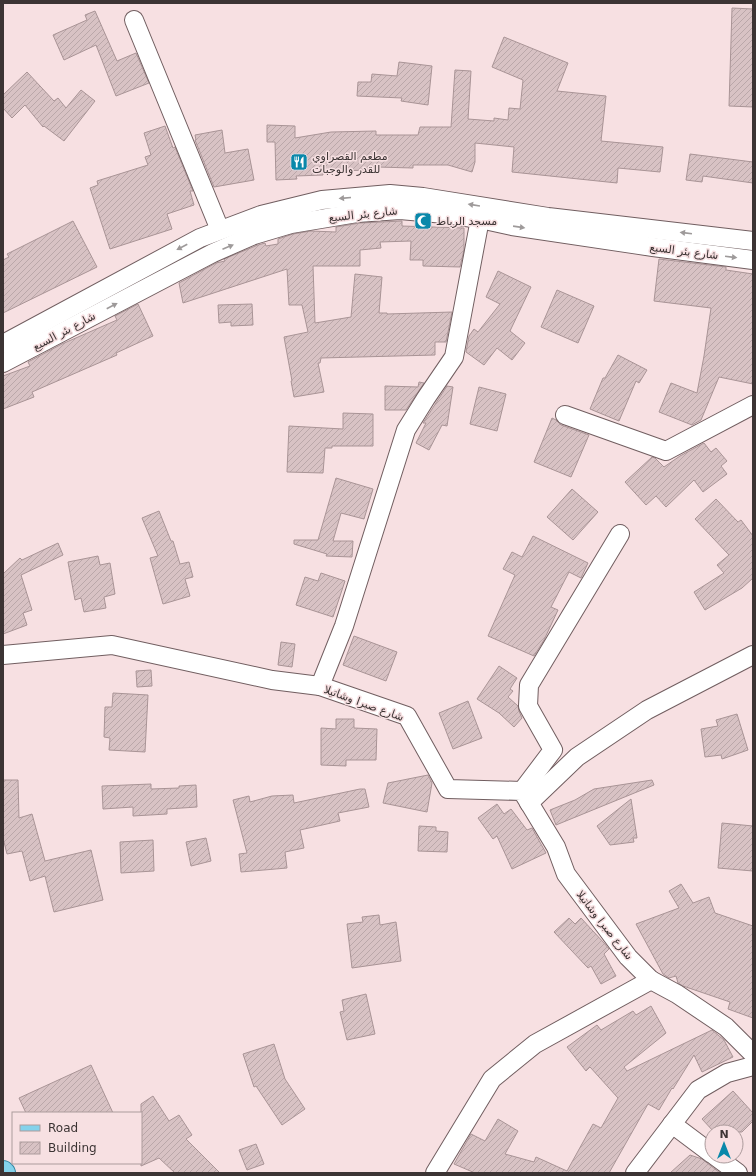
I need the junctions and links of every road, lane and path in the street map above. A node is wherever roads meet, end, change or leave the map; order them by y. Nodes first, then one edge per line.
1 (134, 20) dead end
2 (480, 219) junction
3 (220, 230) junction
4 (753, 241) edge
5 (753, 260) edge
6 (3, 344) edge
7 (3, 363) edge
8 (753, 405) edge
9 (565, 415) dead end
10 (620, 534) dead end
11 (3, 655) edge
12 (753, 655) edge
13 (320, 686) junction
14 (525, 797) junction
15 (651, 980) junction
16 (753, 1054) edge
17 (753, 1066) edge
18 (672, 1124) junction
19 (704, 1148) edge
20 (726, 1164) edge
21 (435, 1173) edge
22 (635, 1173) edge
23 (738, 1173) edge

1 - 3 street
2 -> 5 street, شارع بئر السبع
7 -> 2 street, شارع بئر السبع
2 - 13 street, شارع صبرا وشاتيلا
4 -> 3 street, شارع بئر السبع
3 -> 6 street, شارع بئر السبع
8 - 9 street
10 - 14 street
11 - 13 street
12 - 14 street
13 - 14 street, شارع صبرا وشاتيلا
14 - 15 street, شارع صبرا وشاتيلا
15 - 16 street, شارع صبرا وشاتيلا
15 - 21 street
17 - 18 street
18 - 19 street
18 - 22 street
20 - 23 street

